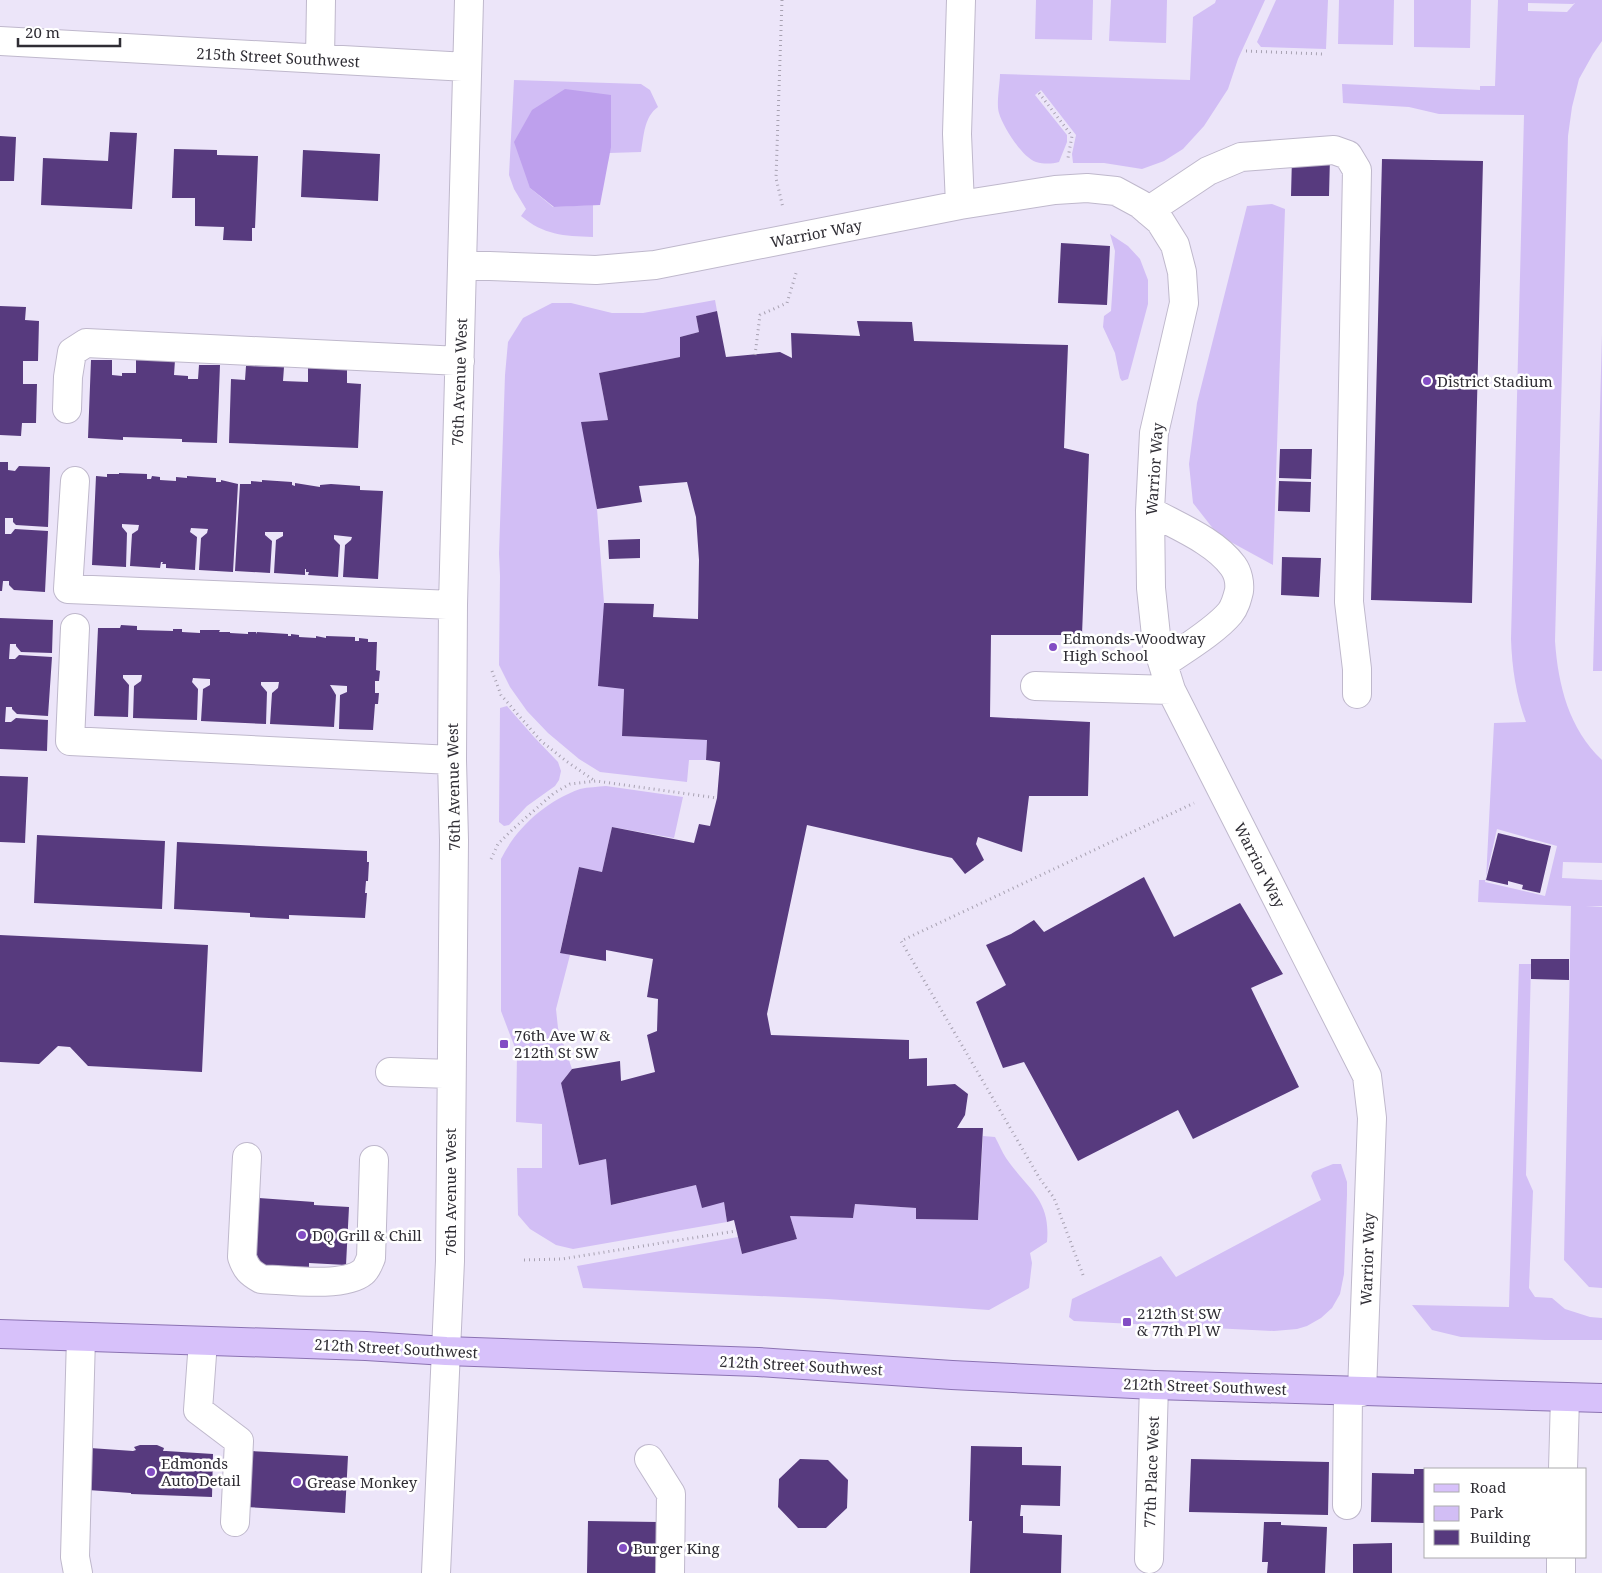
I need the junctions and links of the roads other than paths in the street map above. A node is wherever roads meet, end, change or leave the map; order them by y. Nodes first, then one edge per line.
1 (321, 0) edge
2 (469, 0) edge
3 (961, 0) edge
4 (0, 42) edge
5 (320, 59) junction
6 (467, 67) junction
7 (960, 205) junction
8 (1148, 211) junction
9 (462, 265) junction
10 (460, 361) junction
11 (67, 408) dead end
12 (75, 481) dead end
13 (1150, 511) junction
14 (453, 605) junction
15 (75, 628) dead end
16 (1163, 664) junction
17 (1035, 686) dead end
18 (1170, 690) junction
19 (1357, 694) dead end
20 (452, 760) junction
21 (390, 1072) dead end
22 (451, 1074) junction
23 (247, 1157) dead end
24 (374, 1160) dead end
25 (0, 1334) edge
26 (81, 1337) junction
27 (202, 1341) junction
28 (446, 1351) junction
29 (1154, 1385) junction
30 (1355, 1391) junction
31 (1565, 1397) junction
32 (1602, 1398) edge
33 (649, 1459) dead end
34 (1563, 1468) edge
35 (1347, 1505) dead end
36 (235, 1522) dead end
37 (1561, 1558) edge
38 (1149, 1560) dead end
39 (78, 1573) edge
40 (436, 1573) edge
41 (670, 1573) edge
42 (1561, 1573) edge

1 - 5 street
2 - 6 street, 76th Avenue West
3 - 7 street
4 - 5 street, 215th Street Southwest
5 - 6 street, 215th Street Southwest
6 - 9 street, 76th Avenue West
7 - 8 street, Warrior Way
7 - 9 street, Warrior Way
8 - 13 street, Warrior Way
8 - 19 street
9 - 10 street, 76th Avenue West
10 - 11 street
10 - 14 street, 76th Avenue West
12 - 14 street
13 - 16 street, Warrior Way
13 - 16 street
14 - 20 street, 76th Avenue West
15 - 20 street
16 - 18 street, Warrior Way
17 - 18 street
18 - 30 street, Warrior Way
20 - 22 street, 76th Avenue West
21 - 22 street
22 - 28 street, 76th Avenue West
23 - 24 street
25 - 26 main road, 212th Street Southwest
26 - 27 main road, 212th Street Southwest
26 - 39 street
27 - 28 main road, 212th Street Southwest
27 - 36 street
28 - 29 main road, 212th Street Southwest
28 - 40 street, 76th Avenue West
29 - 30 main road, 212th Street Southwest
29 - 38 street, 77th Place West
30 - 31 main road, 212th Street Southwest
30 - 35 street, Warrior Way
31 - 32 main road, 212th Street Southwest
31 - 34 street
33 - 41 street
37 - 42 street

